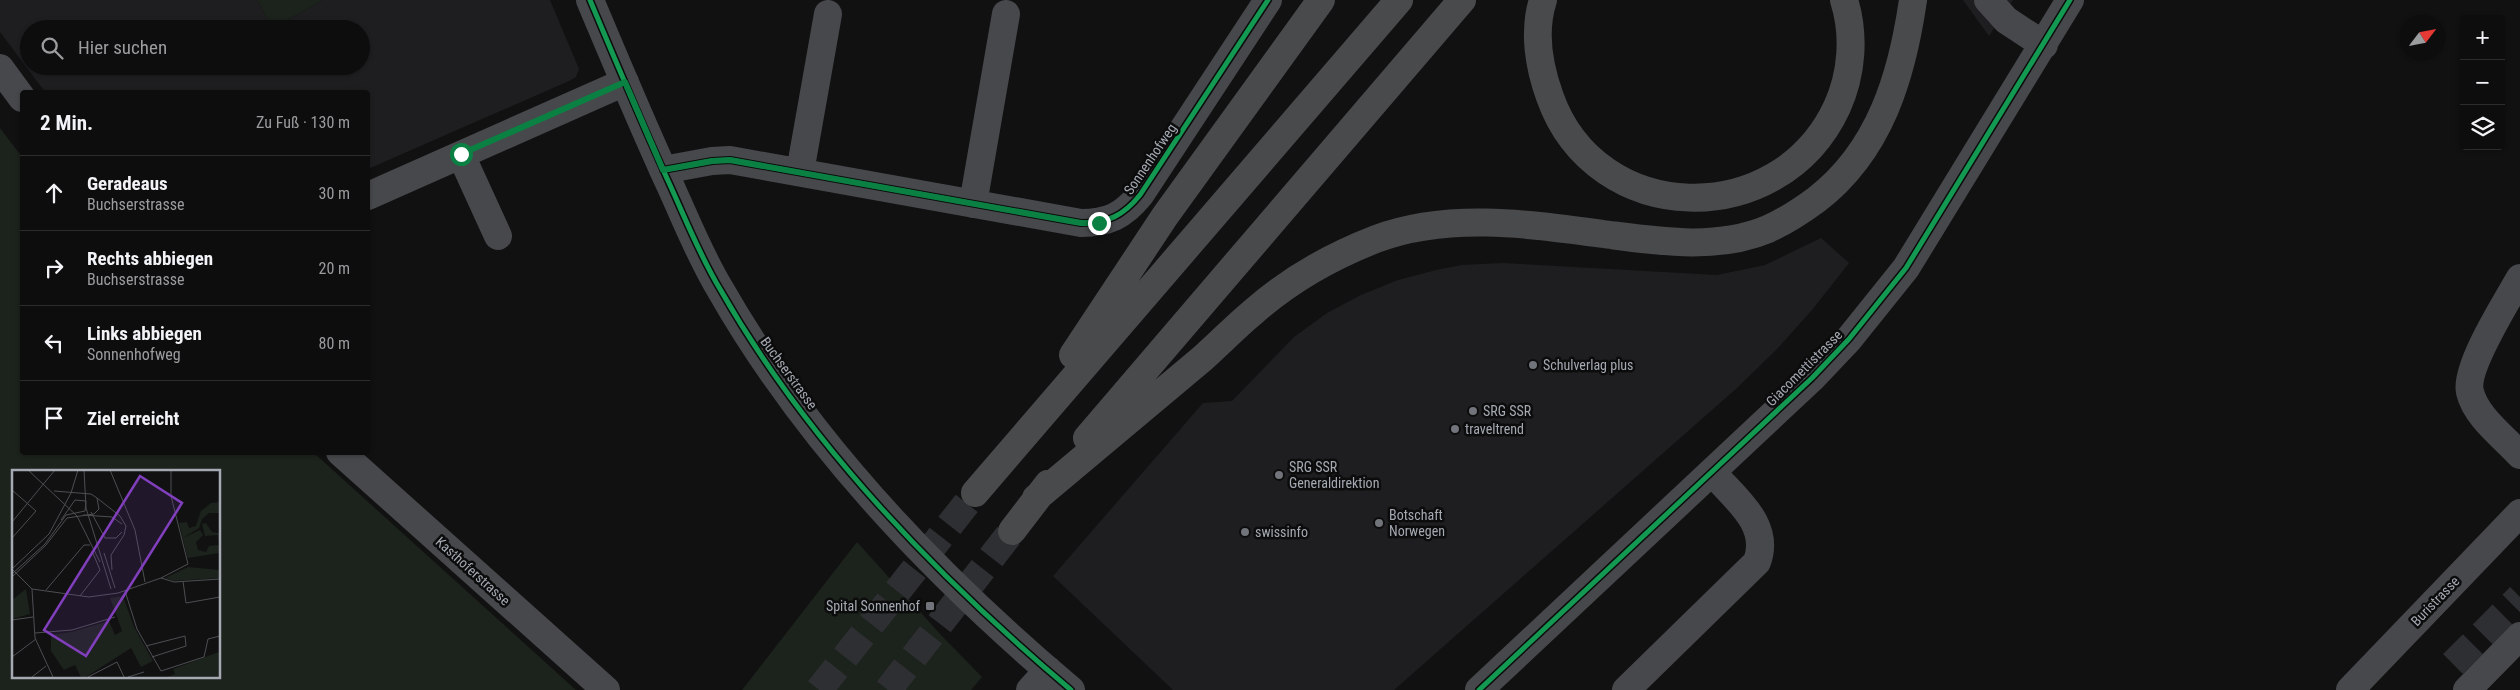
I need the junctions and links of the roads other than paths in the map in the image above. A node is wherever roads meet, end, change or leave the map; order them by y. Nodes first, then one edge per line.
1 (590, 0) edge
2 (1268, 0) edge
3 (1322, 0) edge
4 (1399, 0) edge
5 (1462, 0) edge
6 (1543, 0) edge
7 (1844, 0) edge
8 (1913, 0) edge
9 (1988, 0) edge
10 (2070, 0) edge
11 (828, 14) dead end
12 (1006, 14) dead end
13 (2044, 45) junction
14 (0, 68) edge
15 (625, 82) junction
16 (20, 95) edge
17 (461, 154) junction
18 (663, 170) junction
19 (800, 172) junction
20 (370, 195) edge
21 (973, 204) junction
22 (498, 236) dead end
23 (2520, 278) edge
24 (343, 455) edge
25 (1007, 455) junction
26 (2520, 455) edge
27 (1712, 472) junction
28 (975, 493) tunnel mouth
29 (1036, 498) junction
30 (2520, 514) edge
31 (1012, 531) tunnel mouth
32 (2520, 636) edge
33 (1039, 680) edge
34 (606, 690) edge
35 (1071, 690) edge
36 (1479, 690) edge
37 (1626, 690) edge
38 (2350, 690) edge
39 (2467, 690) edge

1 - 15 street, Buchserstrasse
2 - 21 street, Sonnenhofweg
3 - 25 highway
4 - 25 highway
5 - 29 highway
6 - 7 highway
8 - 29 highway
9 - 13 street
10 - 13 street, Giacomettistrasse
11 - 19 street
12 - 21 street
13 - 27 street, Giacomettistrasse
14 - 16 street
15 - 17 street
15 - 18 street, Buchserstrasse
17 - 20 street
17 - 22 street
18 - 19 street, Sonnenhofweg
18 - 33 street, Buchserstrasse
19 - 21 street, Sonnenhofweg
23 - 26 street
24 - 34 street, Kasthoferstrasse
25 - 28 highway
27 - 36 street, Giacomettistrasse
27 - 37 street
29 - 31 highway
30 - 38 street, Buristrasse
32 - 39 street
33 - 35 street, Buchserstrasse

